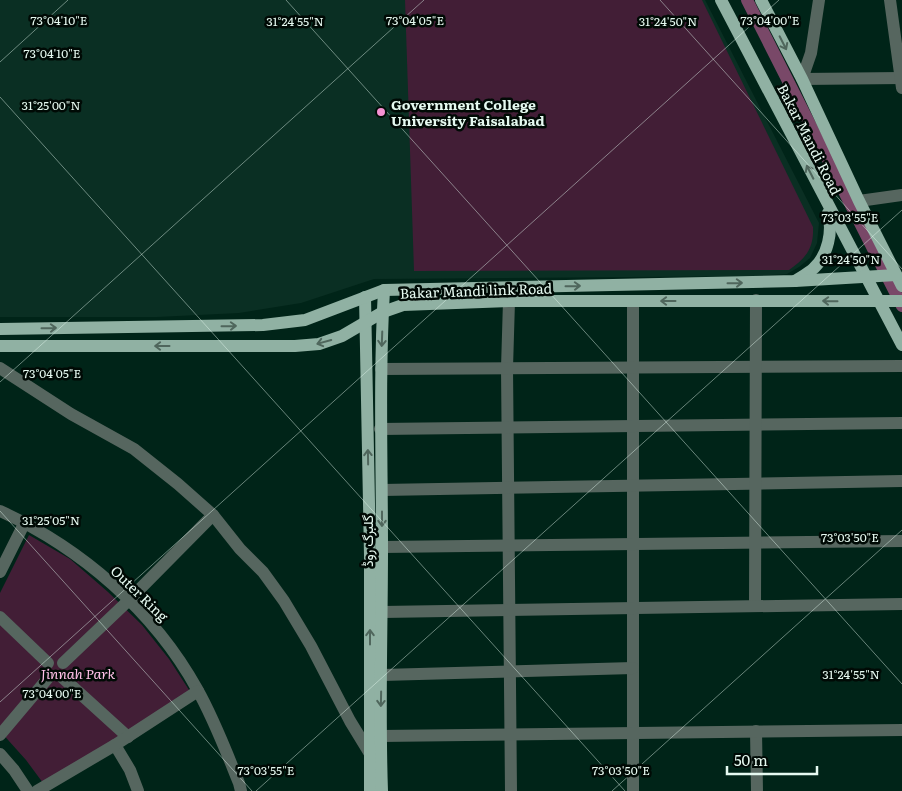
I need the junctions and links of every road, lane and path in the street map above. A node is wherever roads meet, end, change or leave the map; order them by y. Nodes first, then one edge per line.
1 (721, 0) edge
2 (761, 0) edge
3 (819, 0) edge
4 (890, 0) edge
5 (802, 79) junction
6 (902, 81) edge
7 (902, 195) edge
8 (824, 198) junction
9 (859, 201) junction
10 (866, 277) junction
11 (899, 280) edge
12 (795, 281) junction
13 (384, 290) junction
14 (365, 297) junction
15 (756, 300) junction
16 (509, 301) junction
17 (633, 301) junction
18 (902, 301) edge
19 (879, 302) junction
20 (383, 312) junction
21 (366, 322) junction
22 (0, 329) edge
23 (902, 345) edge
24 (0, 346) edge
25 (902, 366) edge
26 (756, 367) junction
27 (0, 368) edge
28 (507, 368) junction
29 (633, 368) junction
30 (380, 369) junction
31 (902, 423) edge
32 (755, 425) junction
33 (633, 426) junction
34 (508, 428) junction
35 (380, 429) junction
36 (902, 481) edge
37 (755, 484) junction
38 (633, 486) junction
39 (508, 488) junction
40 (382, 490) junction
41 (0, 511) edge
42 (213, 515) junction
43 (25, 522) junction
44 (755, 541) junction
45 (902, 541) edge
46 (633, 543) junction
47 (508, 545) junction
48 (382, 547) junction
49 (0, 572) edge
50 (129, 600) junction
51 (902, 604) edge
52 (755, 606) junction
53 (633, 608) junction
54 (509, 610) junction
55 (382, 612) junction
56 (0, 617) edge
57 (48, 663) junction
58 (62, 663) junction
59 (633, 668) junction
60 (509, 673) junction
61 (382, 675) junction
62 (48, 678) junction
63 (63, 678) junction
64 (198, 690) junction
65 (902, 730) edge
66 (756, 731) junction
67 (633, 733) junction
68 (0, 735) edge
69 (511, 735) junction
70 (380, 736) junction
71 (128, 737) junction
72 (115, 745) junction
73 (0, 754) edge
74 (370, 755) junction
75 (381, 771) junction
76 (28, 791) edge
77 (37, 791) edge
78 (138, 791) edge
79 (241, 791) edge
80 (370, 791) edge
81 (382, 791) edge
82 (511, 791) edge
83 (633, 791) edge
84 (757, 791) edge

8 -> 1 main road, Bakar Mandi Road
2 -> 5 main road, Bakar Mandi Road
3 - 5 street
4 - 6 street
5 - 6 street
5 - 9 main road, Bakar Mandi Road
7 - 9 street
8 - 10 main road, Bakar Mandi Road
8 - 12 main road
9 - 11 main road, Bakar Mandi Road
10 - 11 main road, Bakar Mandi link Road
10 - 12 main road, Bakar Mandi link Road
10 - 19 main road, Bakar Mandi Road
13 -> 12 main road, Bakar Mandi link Road
13 - 14 main road, Bakar Mandi link Road
13 - 20 main road, گلبرگ روڈ
14 - 21 main road, گلبرگ روڈ
22 -> 14 main road, Bakar Mandi link Road
15 -> 17 main road, Bakar Mandi link Road
19 -> 15 main road, Bakar Mandi link Road
15 - 26 street
16 - 17 main road, Bakar Mandi link Road
16 - 20 main road, Bakar Mandi link Road
16 - 28 street
17 - 29 street
18 - 19 main road, Bakar Mandi link Road
19 - 23 main road, Bakar Mandi Road
20 - 21 main road, Bakar Mandi link Road
20 -> 30 main road, گلبرگ روڈ
21 -> 24 main road, Bakar Mandi link Road
74 -> 21 main road, گلبرگ روڈ
25 - 26 street
26 - 29 street
26 - 32 street
27 - 42 street
28 - 29 street
28 - 30 street
28 - 34 street
29 - 33 street
30 - 35 main road, گلبرگ روڈ
31 - 32 street
32 - 33 street
32 - 37 street
33 - 34 street
33 - 38 street
34 - 35 street
34 - 39 street
35 - 40 main road, گلبرگ روڈ
36 - 37 street
37 - 38 street
37 - 44 street
38 - 39 street
38 - 46 street
39 - 40 street
39 - 47 street
40 -> 48 main road, گلبرگ روڈ
41 - 43 street, Outer Ring
42 - 50 street
42 - 74 street
43 - 49 street
43 - 50 street, Outer Ring
44 - 45 street
44 - 46 street
44 - 52 street
46 - 47 street
46 - 53 street
47 - 48 street
47 - 54 street
48 - 55 main road, گلبرگ روڈ
50 - 58 street
50 - 64 street, Outer Ring
51 - 52 street
52 - 53 street
53 - 54 street
53 - 59 street
54 - 55 street
54 - 60 street
55 - 61 main road, گلبرگ روڈ
56 - 57 street
57 - 58 street
57 - 62 street
58 - 63 street
59 - 60 street
59 - 67 street
60 - 61 street
60 - 69 street
61 -> 70 main road, گلبرگ روڈ
62 - 63 street
62 - 68 street
63 - 71 street
64 - 71 street
64 - 79 street, Outer Ring
65 - 66 street
66 - 67 street
66 - 84 street
67 - 69 street
67 - 83 street
69 - 70 street
69 - 82 street
70 - 75 main road, گلبرگ روڈ
71 - 72 street
72 - 77 street
72 - 78 street
73 - 76 street
74 - 75 street
74 - 80 main road, گلبرگ روڈ
75 - 81 main road, گلبرگ روڈ

